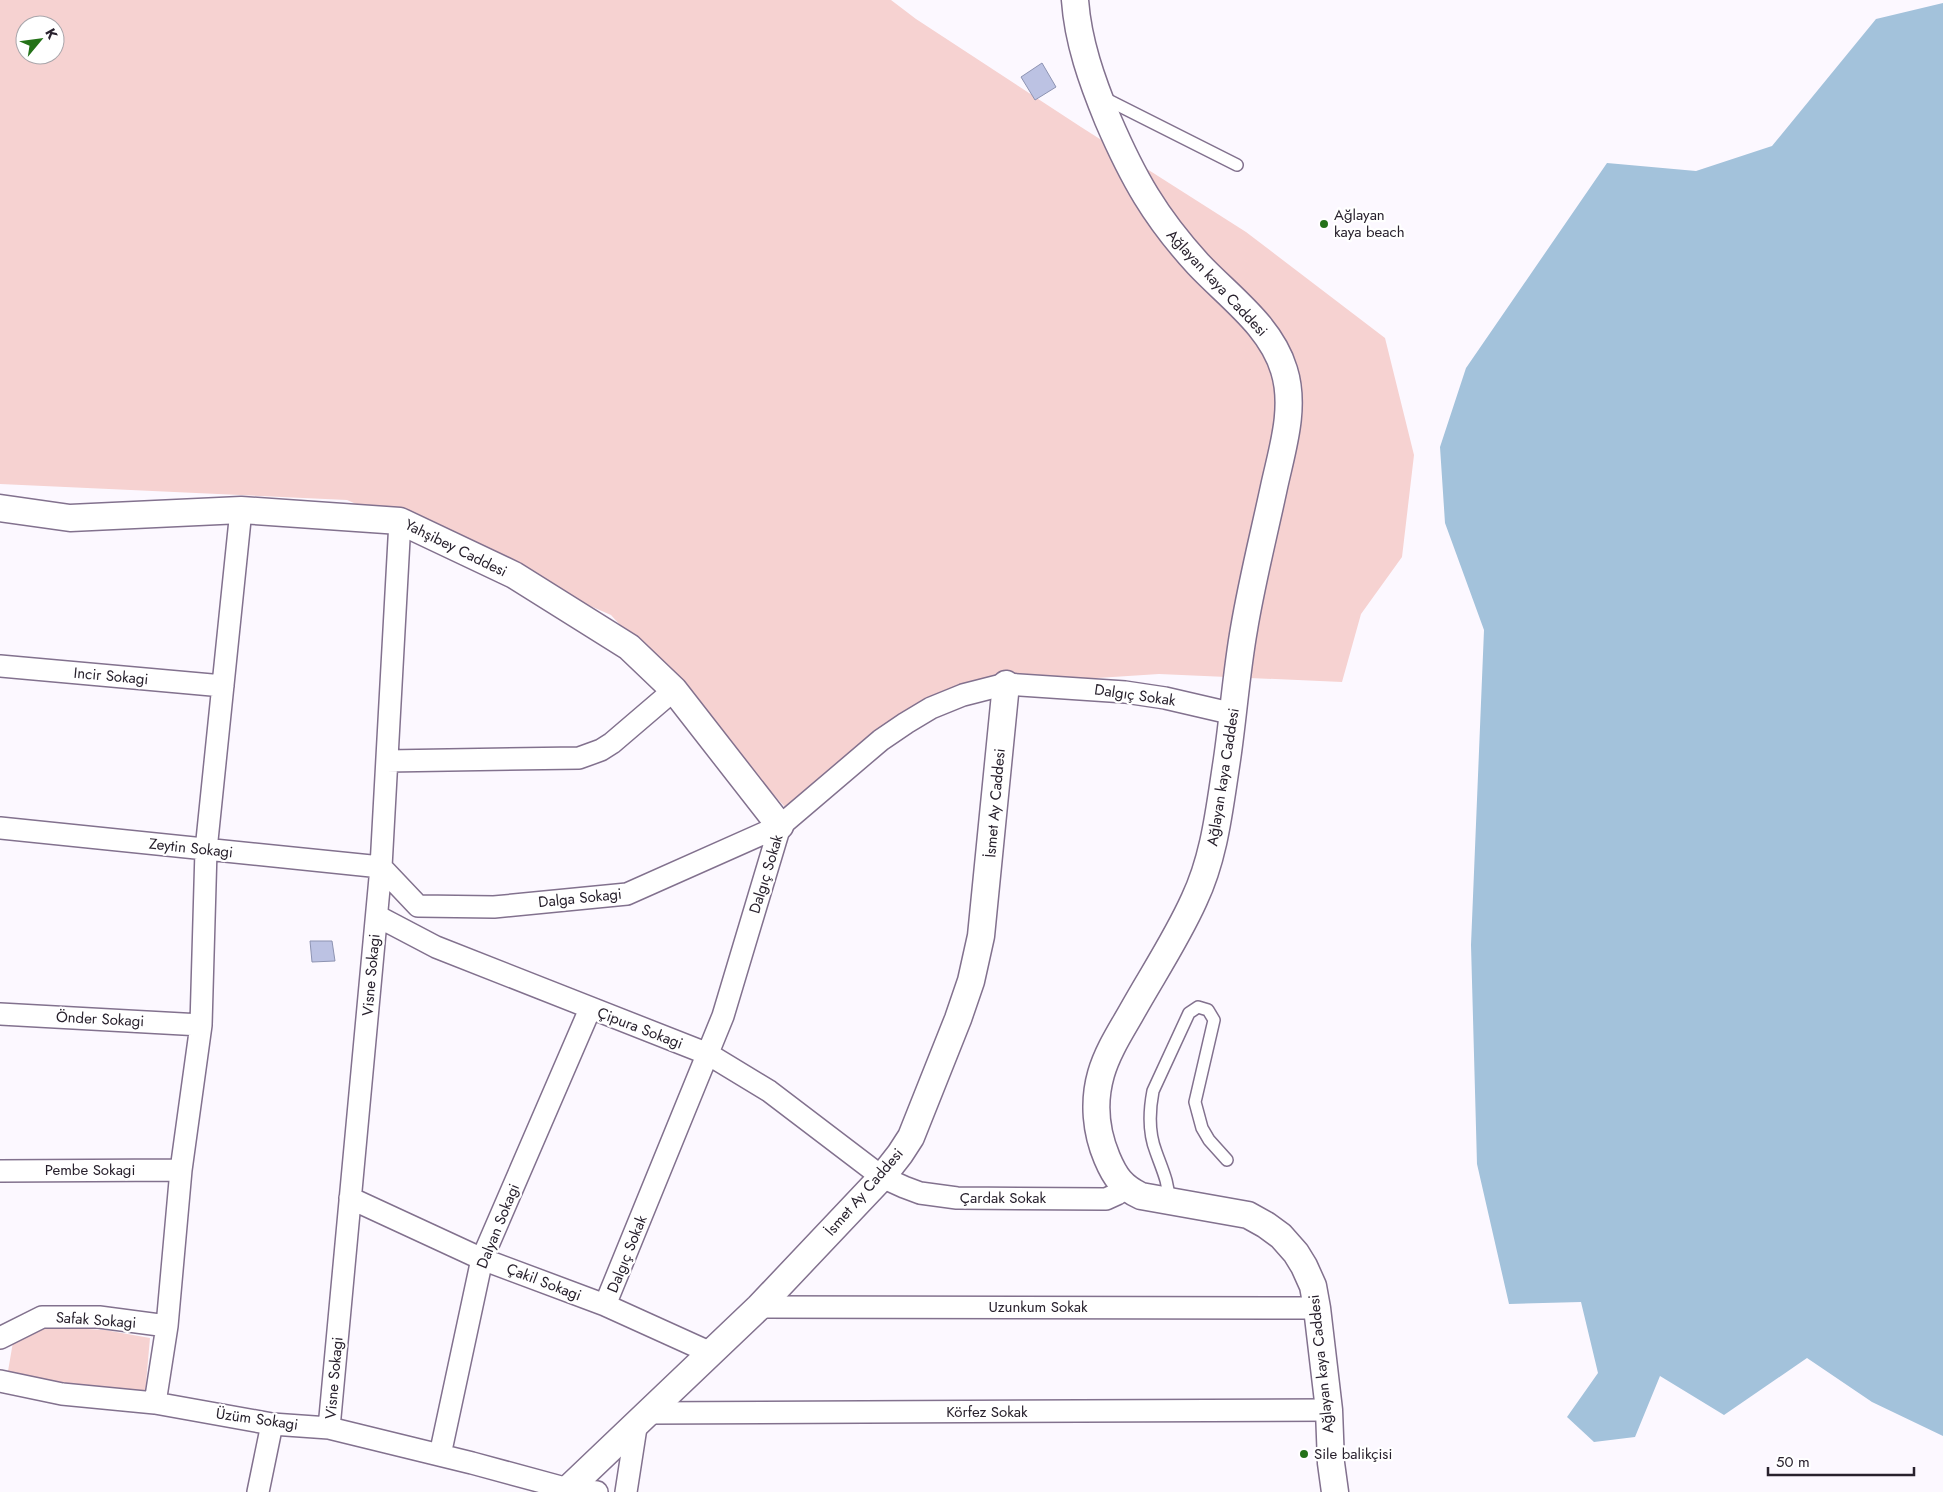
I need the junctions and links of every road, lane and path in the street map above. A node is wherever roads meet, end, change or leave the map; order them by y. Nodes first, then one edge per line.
1 (1075, 0) edge
2 (1098, 95) junction
3 (1237, 165) dead end
4 (0, 508) edge
5 (241, 510) junction
6 (400, 521) junction
7 (0, 666) edge
8 (1006, 684) junction
9 (223, 686) junction
10 (674, 690) junction
11 (1234, 714) junction
12 (387, 761) junction
13 (780, 826) junction
14 (0, 828) edge
15 (206, 850) junction
16 (381, 867) junction
17 (376, 916) junction
18 (590, 1009) junction
19 (0, 1014) edge
20 (201, 1025) junction
21 (708, 1054) junction
22 (1227, 1160) dead end
23 (181, 1170) junction
24 (0, 1171) edge
25 (882, 1177) junction
26 (1125, 1188) junction
27 (350, 1198) junction
28 (1169, 1201) junction
29 (482, 1258) junction
30 (606, 1305) junction
31 (759, 1307) junction
32 (1317, 1308) junction
33 (167, 1326) junction
34 (0, 1338) edge
35 (711, 1353) junction
36 (0, 1382) edge
37 (155, 1404) junction
38 (1329, 1410) junction
39 (641, 1417) junction
40 (272, 1424) junction
41 (329, 1428) junction
42 (440, 1455) junction
43 (567, 1490) edge
44 (258, 1492) edge
45 (597, 1492) edge
46 (626, 1492) edge
47 (1335, 1492) edge

1 - 2 street, Ağlayan kaya Caddesi
2 - 3 lane
2 - 11 street, Ağlayan kaya Caddesi
4 - 5 street, Yahşibey Caddesi
5 - 6 street, Yahşibey Caddesi
5 - 9 street
6 - 10 street, Yahşibey Caddesi
6 - 12 street, Visne Sokagi
7 - 9 street, Incir Sokagi
8 - 11 street, Dalgıç Sokak
8 - 13 street, Dalgıç Sokak
8 - 25 street, İsmet Ay Caddesi
9 - 15 street
10 - 12 street
10 - 13 street, Yahşibey Caddesi
11 - 26 street, Ağlayan kaya Caddesi
12 - 16 street, Visne Sokagi
13 - 16 street, Dalga Sokagi
13 - 21 street, Dalgıç Sokak
14 - 15 street, Zeytin Sokagi
15 - 16 street, Zeytin Sokagi
15 - 20 street
16 - 17 street, Visne Sokagi
17 - 18 street, Çipura Sokagi
17 - 27 street, Visne Sokagi
18 - 21 street, Çipura Sokagi
18 - 29 street, Dalyan Sokagi
19 - 20 street, Önder Sokagi
20 - 23 street
21 - 25 street, Çipura Sokagi
21 - 30 street, Dalgıç Sokak
22 - 28 lane
23 - 24 street, Pembe Sokagi
23 - 33 street
25 - 26 street, Çardak Sokak
25 - 31 street, İsmet Ay Caddesi
26 - 28 street, Ağlayan kaya Caddesi
27 - 29 street, Çakil Sokagi
27 - 41 street, Visne Sokagi
28 - 32 street, Ağlayan kaya Caddesi
29 - 30 street, Çakil Sokagi
29 - 42 street, Dalyan Sokagi
30 - 35 street, Çakil Sokagi
31 - 32 street, Uzunkum Sokak
31 - 35 street, İsmet Ay Caddesi
32 - 38 street, Ağlayan kaya Caddesi
33 - 34 street, Safak Sokagi
33 - 37 street
35 - 39 street, İsmet Ay Caddesi
36 - 37 street, Üzüm Sokagi
37 - 40 street, Üzüm Sokagi
38 - 39 street, Körfez Sokak
38 - 47 street, Ağlayan kaya Caddesi
39 - 43 street, İsmet Ay Caddesi
39 - 46 street
40 - 41 street, Üzüm Sokagi
40 - 44 street
41 - 42 street, Üzüm Sokagi
42 - 43 street, Üzüm Sokagi
43 - 45 street, Üzüm Sokagi

